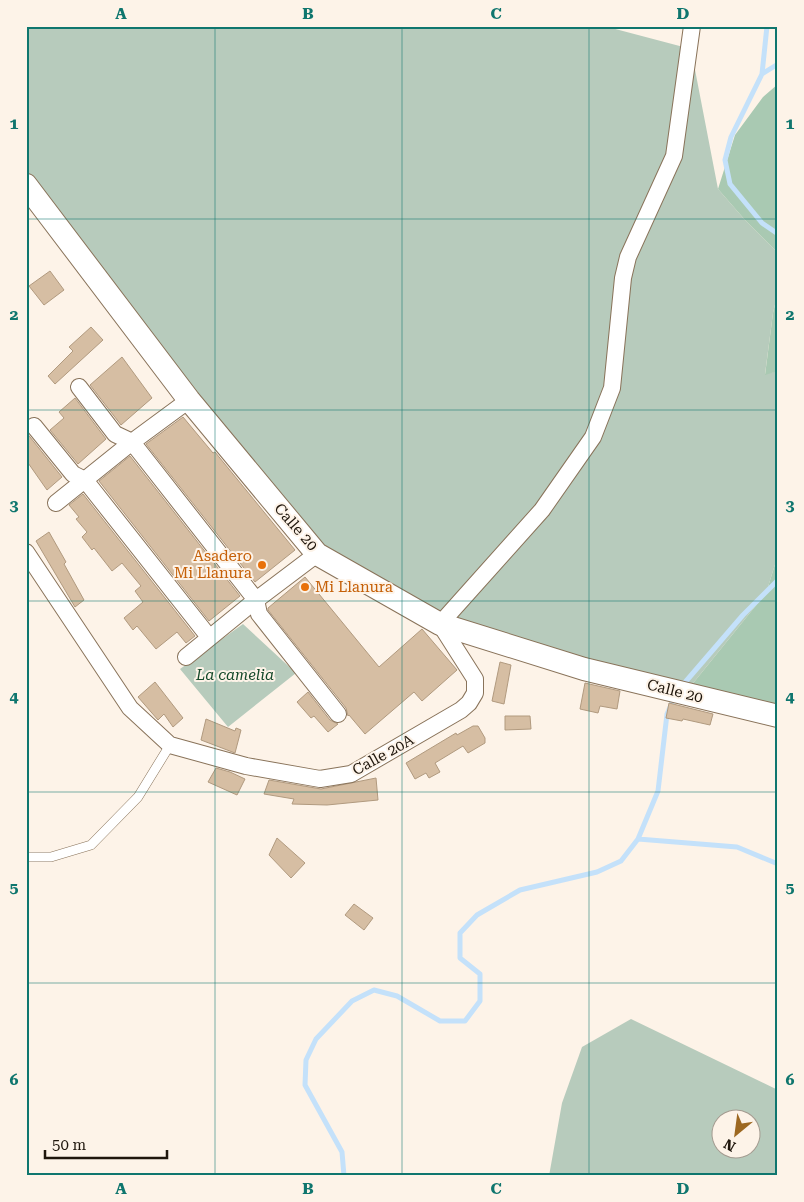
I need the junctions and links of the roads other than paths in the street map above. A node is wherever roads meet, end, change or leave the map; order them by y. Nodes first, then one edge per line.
1 (692, 26) edge
2 (26, 186) edge
3 (79, 388) dead end
4 (188, 400) junction
5 (34, 426) dead end
6 (132, 442) junction
7 (85, 480) junction
8 (56, 503) dead end
9 (26, 552) edge
10 (318, 554) junction
11 (256, 600) junction
12 (440, 624) junction
13 (209, 637) junction
14 (186, 656) dead end
15 (338, 714) dead end
16 (778, 716) edge
17 (170, 745) junction
18 (26, 858) edge

1 - 12 street
2 - 4 main road, Calle 20
3 - 6 street
4 - 6 street
4 - 10 main road, Calle 20
5 - 7 street
6 - 7 street
6 - 11 street
7 - 8 street
7 - 13 street
9 - 17 street
10 - 11 street
10 - 12 main road, Calle 20
11 - 13 street
11 - 15 street
12 - 16 main road, Calle 20
12 - 17 street, Calle 20A
13 - 14 street
17 - 18 lane

